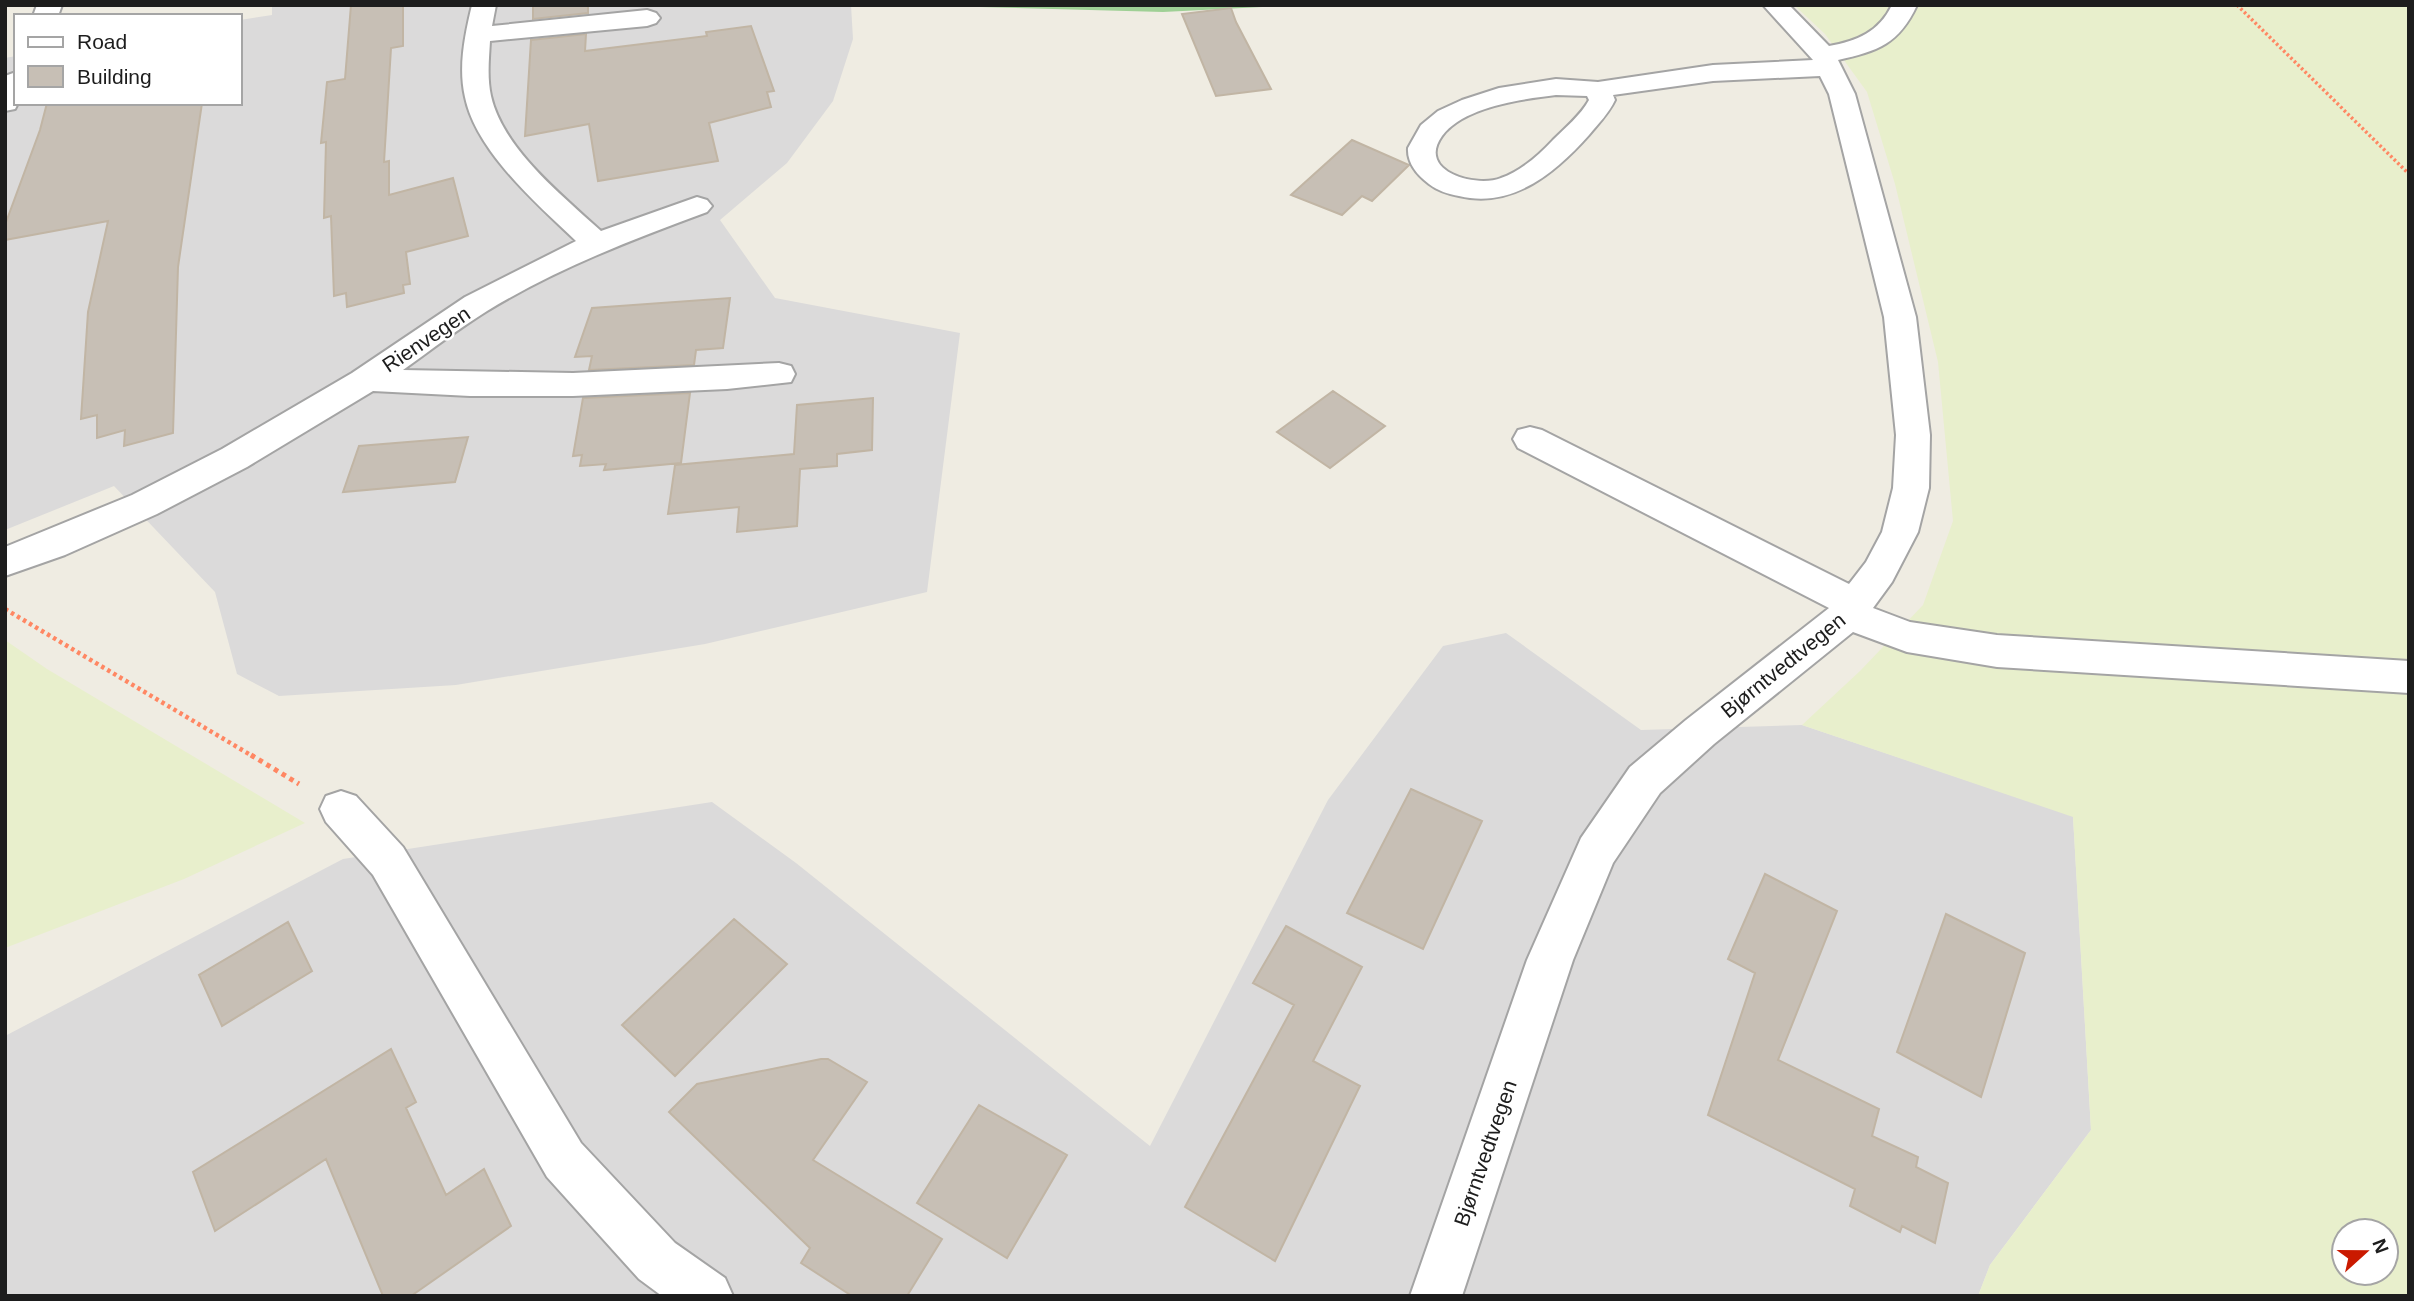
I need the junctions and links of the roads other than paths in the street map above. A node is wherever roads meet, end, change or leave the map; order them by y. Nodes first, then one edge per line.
1 (1775, 5) edge
2 (1905, 5) edge
3 (647, 18) dead end
4 (481, 20) edge
5 (1826, 62) junction
6 (14, 84) edge
7 (1598, 90) junction
8 (5, 103) edge
9 (697, 206) dead end
10 (596, 243) junction
11 (779, 374) dead end
12 (367, 379) junction
13 (1530, 439) dead end
14 (5, 562) edge
15 (1852, 609) junction
16 (2409, 677) edge
17 (341, 809) road end
18 (707, 1296) edge
19 (1436, 1296) edge

1 - 5 street, Bjørntvedtvegen
2 - 5 street
3 - 4 street
4 - 10 street
5 - 7 street
5 - 15 street, Bjørntvedtvegen
6 - 8 street
7 - 7 street
9 - 10 street, Rienvegen
10 - 12 street, Rienvegen
11 - 12 street
12 - 14 street, Rienvegen
13 - 15 street
15 - 16 street
15 - 19 street, Bjørntvedtvegen
17 - 18 street

